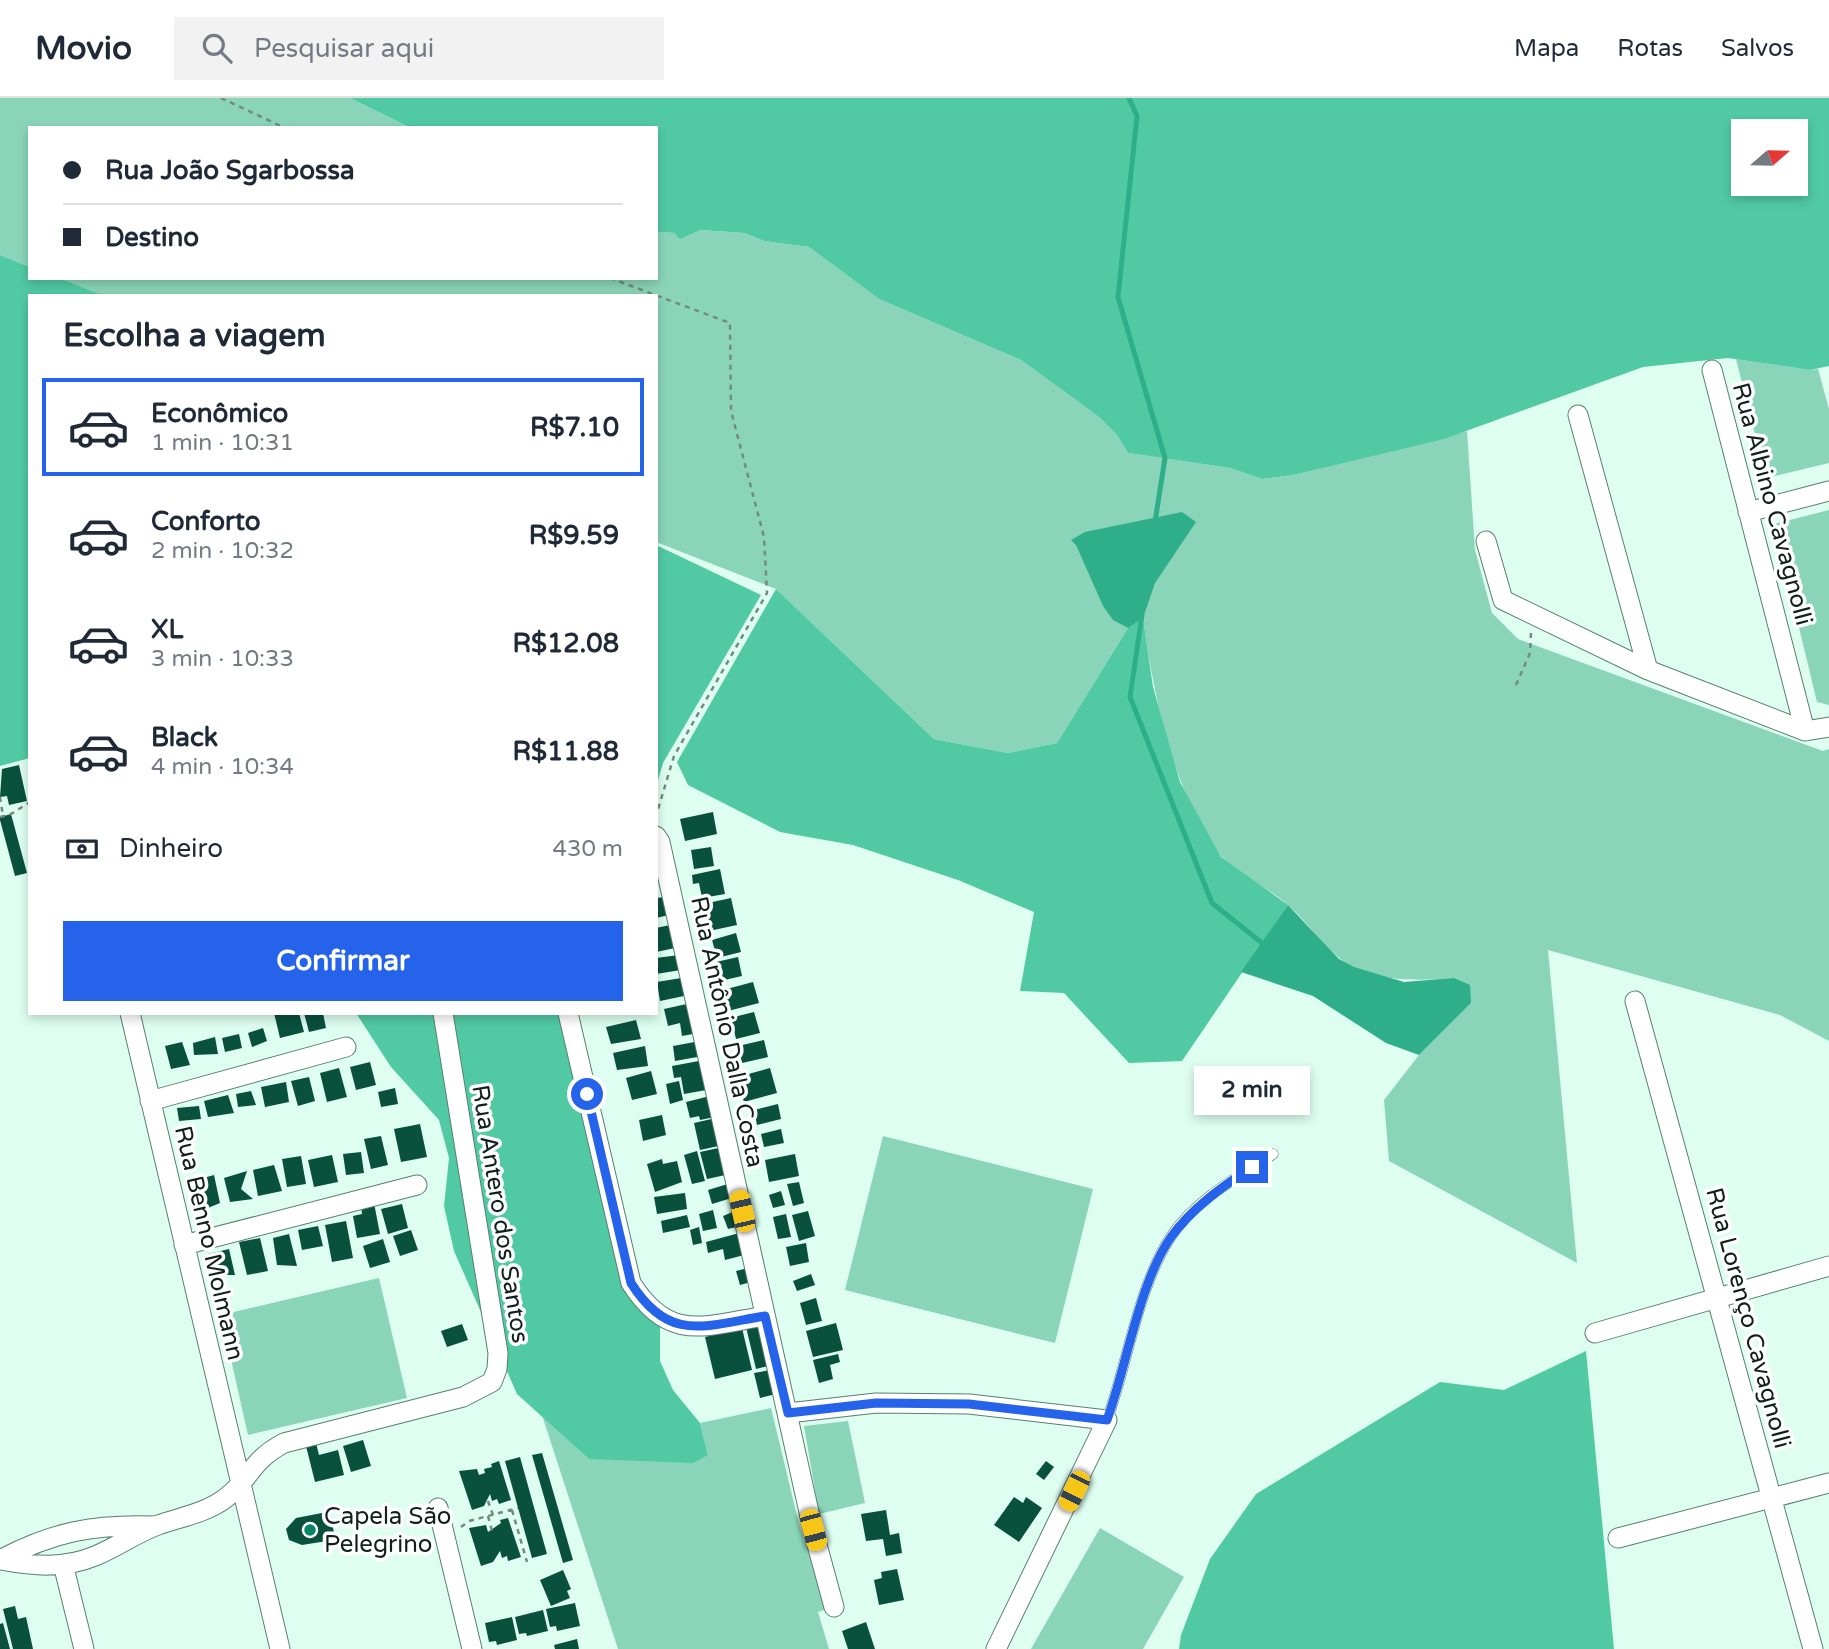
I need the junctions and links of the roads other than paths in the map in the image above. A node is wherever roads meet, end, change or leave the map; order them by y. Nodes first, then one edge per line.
1 (1712, 370) dead end
2 (1578, 415) dead end
3 (1829, 491) edge
4 (1748, 512) junction
5 (1486, 541) dead end
6 (1648, 670) junction
7 (1829, 727) edge
8 (1805, 731) junction
9 (658, 839) edge
10 (1635, 1001) dead end
11 (130, 1015) edge
12 (443, 1015) edge
13 (568, 1015) edge
14 (346, 1047) dead end
15 (150, 1101) junction
16 (1273, 1154) dead end
17 (417, 1185) dead end
18 (184, 1245) junction
19 (1829, 1266) edge
20 (1718, 1297) junction
21 (765, 1316) junction
22 (1595, 1333) dead end
23 (788, 1413) junction
24 (1107, 1420) junction
25 (1829, 1483) edge
26 (241, 1484) junction
27 (1772, 1498) junction
28 (438, 1508) dead end
29 (155, 1526) junction
30 (1618, 1538) dead end
31 (0, 1560) edge
32 (63, 1564) junction
33 (834, 1607) dead end
34 (85, 1649) edge
35 (280, 1649) edge
36 (472, 1649) edge
37 (996, 1649) edge
38 (1813, 1649) edge

1 - 4 street, Rua Albino Cavagnolli
2 - 6 street
3 - 4 street
4 - 8 street, Rua Albino Cavagnolli
5 - 6 street
6 - 8 street
7 - 8 street
9 - 21 street, Rua Antônio Dalla Costa
10 - 20 street, Rua Lorenço Cavagnolli
11 - 15 street, Rua Benno Molmann
12 - 26 street, Rua Antero dos Santos
13 - 21 street
14 - 15 street
15 - 18 street, Rua Benno Molmann
16 - 24 lane
17 - 18 street
18 - 26 street, Rua Benno Molmann
19 - 20 street
20 - 22 street
20 - 27 street, Rua Lorenço Cavagnolli
21 - 23 street, Rua Antônio Dalla Costa
23 - 24 street
23 - 33 street, Rua Antônio Dalla Costa
24 - 37 street
25 - 27 street
26 - 29 street, Rua Antero dos Santos
26 - 35 street, Rua Benno Molmann
27 - 30 street
27 - 38 street, Rua Lorenço Cavagnolli
28 - 36 street
29 - 31 street, Rua Antero dos Santos
29 - 32 street, Rua Antero dos Santos
31 - 32 street, Rua Antero dos Santos
32 - 34 street

